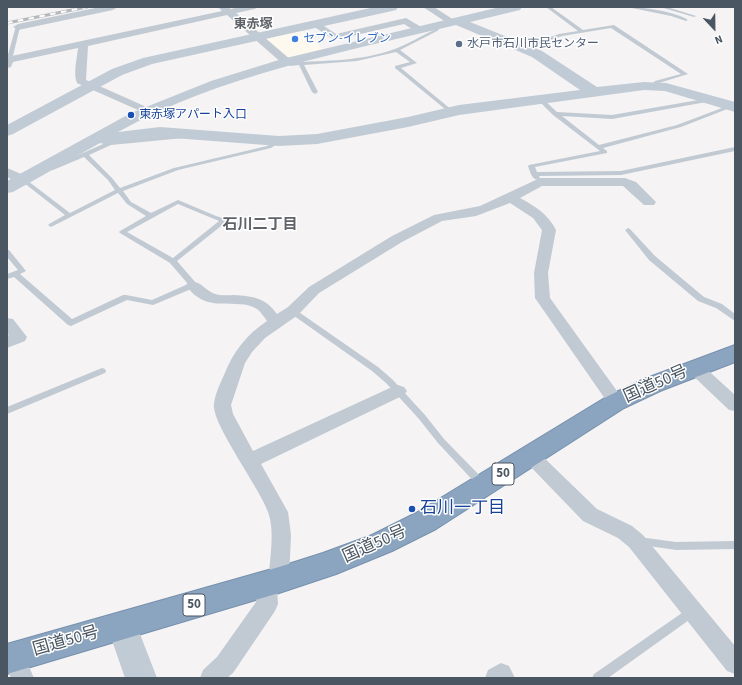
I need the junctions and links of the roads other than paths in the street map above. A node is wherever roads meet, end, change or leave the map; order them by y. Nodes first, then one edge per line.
1 (113, 7) edge
2 (252, 7) edge
3 (392, 7) edge
4 (428, 7) edge
5 (516, 7) edge
6 (548, 7) edge
7 (629, 7) edge
8 (662, 7) edge
9 (226, 10) edge
10 (679, 11) junction
11 (672, 15) junction
12 (694, 16) dead end
13 (686, 20) dead end
14 (455, 22) junction
15 (315, 24) junction
16 (18, 27) joint
17 (426, 28) junction
18 (582, 31) junction
19 (258, 36) junction
20 (83, 44) junction
21 (524, 48) junction
22 (397, 50) junction
23 (8, 62) edge
24 (294, 62) junction
25 (655, 85) junction
26 (90, 86) junction
27 (315, 92) dead end
28 (594, 92) junction
29 (541, 100) junction
30 (711, 100) junction
31 (733, 106) edge
32 (147, 111) junction
33 (451, 112) junction
34 (555, 114) junction
35 (7, 130) edge
36 (279, 141) junction
37 (88, 147) junction
38 (598, 147) junction
39 (735, 150) edge
40 (7, 172) edge
41 (537, 178) junction
42 (22, 179) junction
43 (7, 188) edge
44 (118, 191) junction
45 (511, 198) junction
46 (649, 202) dead end
47 (69, 216) junction
48 (151, 216) junction
49 (224, 220) junction
50 (51, 225) dead end
51 (246, 227) dead end
52 (628, 230) dead end
53 (7, 252) edge
54 (172, 261) junction
55 (15, 274) junction
56 (7, 277) edge
57 (193, 285) junction
58 (293, 311) junction
59 (735, 318) edge
60 (275, 322) junction
61 (7, 323) edge
62 (7, 343) edge
63 (735, 353) edge
64 (694, 368) junction
65 (102, 371) dead end
66 (398, 392) junction
67 (616, 402) junction
68 (735, 405) edge
69 (7, 411) edge
70 (531, 456) junction
71 (249, 460) junction
72 (484, 486) junction
73 (636, 541) junction
74 (735, 545) edge
75 (273, 582) junction
76 (693, 610) junction
77 (122, 626) junction
78 (735, 664) edge
79 (14, 665) edge
80 (141, 678) edge
81 (211, 678) edge
82 (496, 678) edge
83 (504, 678) edge
84 (598, 678) edge

1 - 16 street
2 - 9 street
3 - 15 street
4 - 14 street
5 - 14 street
6 - 18 lane
7 - 11 lane
8 - 10 lane
9 - 19 street
9 - 20 street
10 - 11 lane
10 - 12 lane
11 - 13 lane
14 - 17 street
14 - 21 street
15 - 17 street
15 - 19 street
16 - 23 lane
17 - 22 lane
17 - 24 street
18 - 21 lane
18 - 25 lane
19 - 24 street
19 - 26 street
20 - 23 street
20 - 26 street
21 - 28 street
22 - 24 lane
22 - 33 lane
24 - 27 lane
24 - 32 street
25 - 28 street
25 - 30 street
26 - 32 street
26 - 35 street
28 - 29 street
29 - 33 street
29 - 34 lane
30 - 31 street
30 - 34 lane
31 - 38 lane
32 - 37 street
33 - 36 street
34 - 38 lane
36 - 37 street
36 - 44 lane
37 - 42 street
37 - 44 lane
38 - 41 lane
39 - 41 lane
40 - 42 street
41 - 45 street
41 - 46 street
42 - 43 street
42 - 47 lane
44 - 47 lane
44 - 48 lane
45 - 58 street
45 - 67 street
47 - 50 lane
48 - 49 lane
48 - 54 lane
49 - 51 lane
49 - 54 lane
52 - 59 lane
53 - 55 lane
54 - 57 lane
55 - 56 lane
55 - 57 lane
57 - 60 street
58 - 60 street
58 - 66 lane
60 - 71 street
61 - 62 street
63 - 64 highway, 国道50号 / 50
64 - 67 highway, 国道50号 / 50
64 - 68 street
65 - 69 lane
66 - 71 street
66 - 72 lane
67 - 70 highway, 国道50号 / 50
70 - 72 highway, 国道50号 / 50
70 - 73 street
71 - 75 street
72 - 75 highway, 国道50号 / 50
73 - 74 lane
73 - 76 street
75 - 77 highway, 国道50号 / 50
75 - 81 street
76 - 78 street
76 - 84 lane
77 - 79 highway, 国道50号 / 50
77 - 80 street
82 - 83 street

